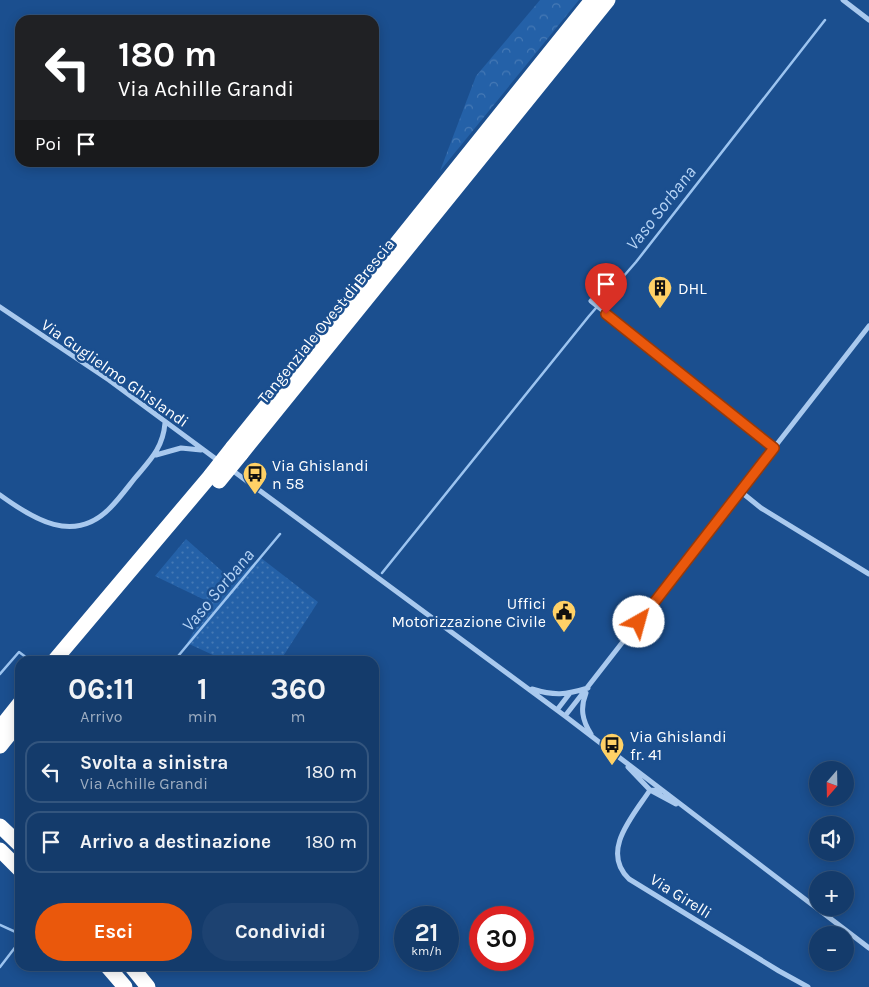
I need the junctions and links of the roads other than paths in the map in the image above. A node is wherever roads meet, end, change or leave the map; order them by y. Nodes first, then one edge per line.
1 (592, 0) edge
2 (608, 0) edge
3 (616, 0) edge
4 (843, 0) edge
5 (594, 18) junction
6 (869, 20) edge
7 (591, 301) dead end
8 (0, 307) edge
9 (869, 326) edge
10 (165, 423) junction
11 (774, 448) junction
12 (237, 451) junction
13 (208, 453) junction
14 (156, 455) junction
15 (216, 458) dead end
16 (236, 473) dead end
17 (215, 478) junction
18 (740, 491) junction
19 (0, 495) edge
20 (869, 574) edge
21 (58, 656) edge
22 (72, 656) edge
23 (526, 688) junction
24 (588, 688) junction
25 (570, 694) junction
26 (15, 709) edge
27 (556, 710) junction
28 (565, 716) junction
29 (15, 727) edge
30 (0, 728) edge
31 (594, 738) junction
32 (0, 746) edge
33 (617, 756) junction
34 (650, 790) junction
35 (664, 791) junction
36 (691, 812) junction
37 (0, 826) edge
38 (15, 840) edge
39 (0, 850) edge
40 (15, 865) edge
41 (869, 948) edge
42 (112, 971) edge
43 (135, 971) edge
44 (125, 987) edge
45 (148, 987) edge
46 (808, 987) edge

1 - 12 highway, Tangenziale Ovest di Brescia
2 - 5 highway, Tangenziale Ovest di Brescia
3 - 5 highway
4 - 6 street
5 - 12 highway, Tangenziale Ovest di Brescia
7 - 11 street
8 - 10 street, Via Guglielmo Ghislandi
9 - 11 street
10 - 13 street, Via Guglielmo Ghislandi
10 - 14 street
11 - 18 street
12 - 17 highway, Tangenziale Ovest di Brescia, bridge
13 - 14 street
13 - 15 street, Via Guglielmo Ghislandi
14 - 19 street
16 - 23 street
17 - 21 highway, Tangenziale Ovest di Brescia
17 - 22 highway, Tangenziale Ovest di Brescia
18 - 20 street
18 - 24 street
23 - 25 street
23 - 27 street
24 - 25 street
24 - 28 street
24 - 31 street
25 - 27 street
26 - 30 highway
27 - 28 street
28 - 31 street
29 - 32 highway
31 - 33 street
33 - 34 street
33 - 35 street
34 - 35 street
34 - 36 street
34 - 46 street, Via Girelli
35 - 36 street
36 - 41 street
37 - 38 highway
39 - 40 highway
42 - 44 highway
43 - 45 highway

